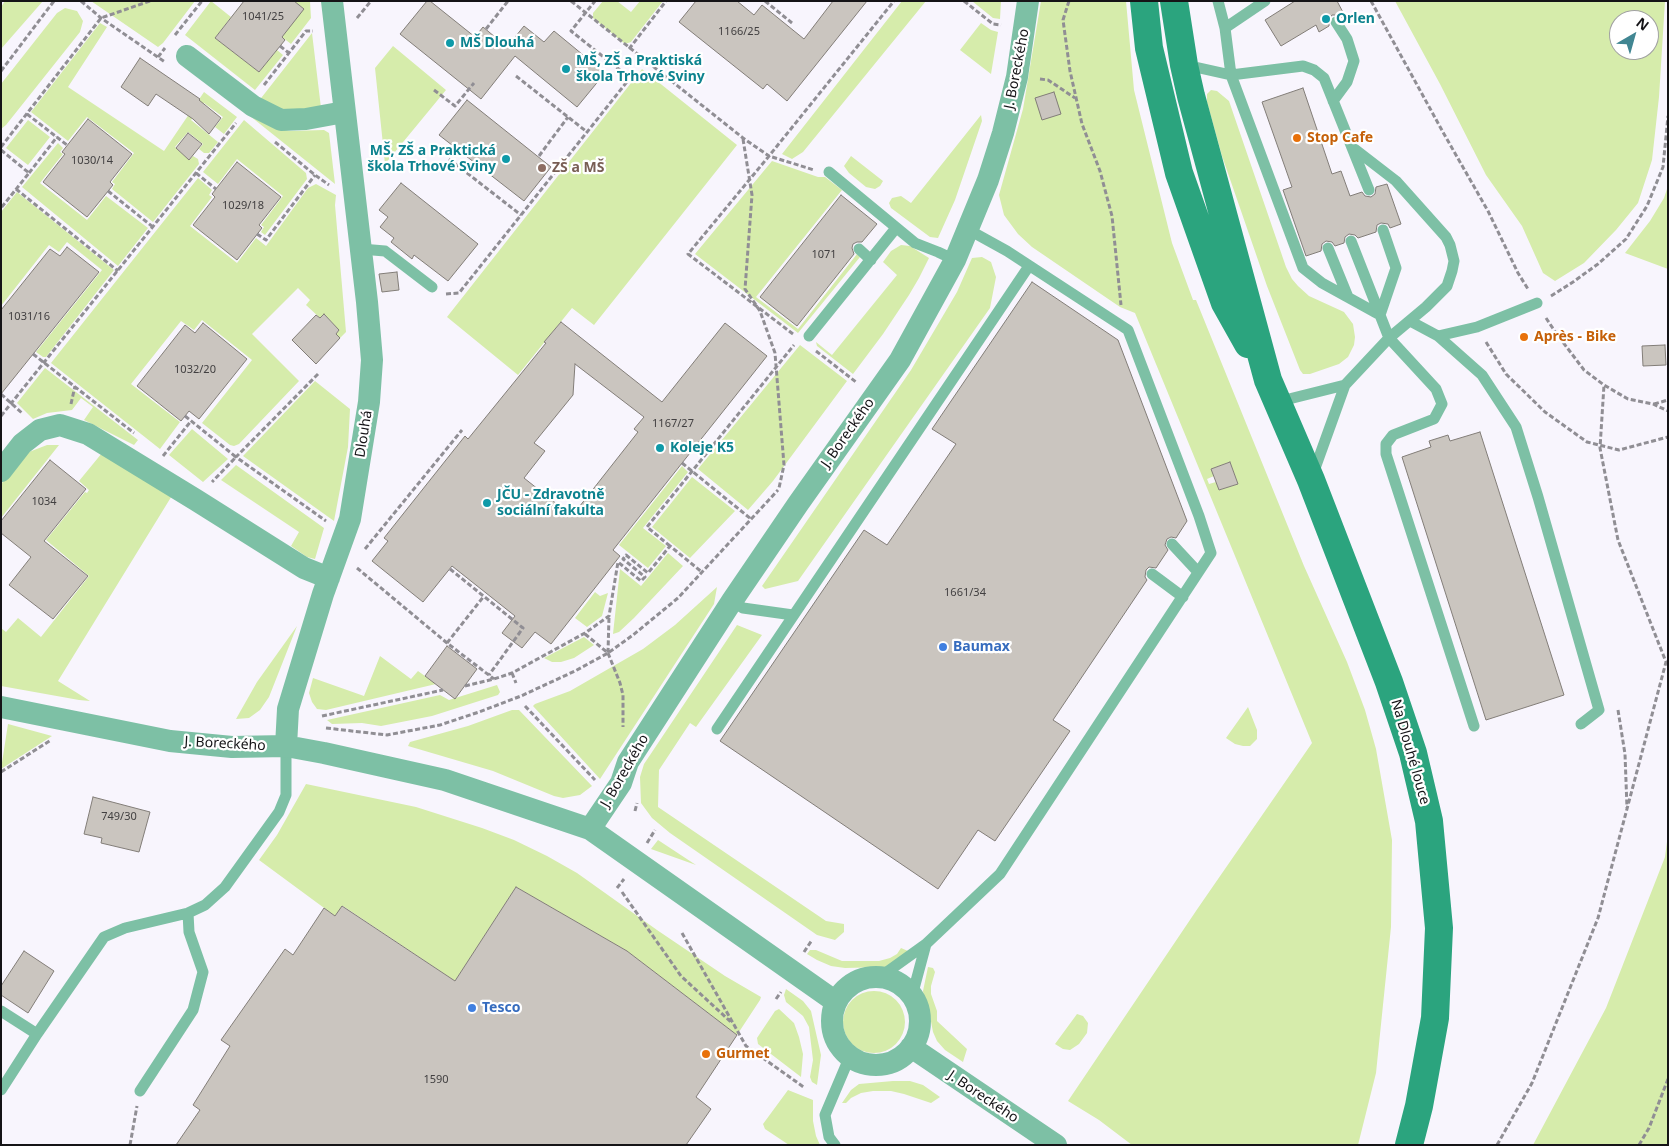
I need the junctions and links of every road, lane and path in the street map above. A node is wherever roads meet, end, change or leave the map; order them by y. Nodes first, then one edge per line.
1 (54, 1) edge
2 (150, 1) edge
3 (202, 1) edge
4 (332, 1) edge
5 (508, 1) edge
6 (571, 1) edge
7 (595, 1) edge
8 (666, 1) edge
9 (764, 1) edge
10 (894, 1) edge
11 (964, 1) edge
12 (1028, 1) edge
13 (1069, 1) edge
14 (1144, 1) edge
15 (1174, 1) edge
16 (1218, 1) edge
17 (1265, 1) edge
18 (1371, 1) edge
19 (586, 13) junction
20 (1336, 22) dead end
21 (792, 23) dead end
22 (1005, 26) dead end
23 (1225, 28) junction
24 (486, 29) dead end
25 (322, 30) dead end
26 (174, 36) dead end
27 (169, 43) dead end
28 (280, 46) dead end
29 (629, 49) junction
30 (289, 53) junction
31 (187, 56) dead end
32 (158, 57) dead end
33 (1184, 65) junction
34 (1, 71) edge
35 (1232, 75) junction
36 (516, 76) dead end
37 (1017, 77) junction
38 (474, 83) dead end
39 (434, 90) dead end
40 (1075, 98) junction
41 (1333, 101) junction
42 (250, 104) junction
43 (344, 112) junction
44 (27, 114) junction
45 (1668, 116) edge
46 (568, 117) junction
47 (587, 132) junction
48 (57, 137) junction
49 (743, 138) junction
50 (67, 145) dead end
51 (1352, 147) junction
52 (1, 148) edge
53 (539, 156) dead end
54 (769, 156) junction
55 (449, 158) dead end
56 (1668, 166) edge
57 (1663, 167) junction
58 (829, 172) joint
59 (29, 173) junction
60 (196, 173) junction
61 (315, 175) dead end
62 (749, 182) junction
63 (16, 189) junction
64 (216, 189) dead end
65 (1369, 190) dead end
66 (108, 191) dead end
67 (2, 205) edge
68 (521, 215) junction
69 (153, 227) junction
70 (896, 228) junction
71 (969, 230) junction
72 (1383, 230) dead end
73 (257, 234) dead end
74 (1351, 241) dead end
75 (1328, 248) dead end
76 (859, 249) dead end
77 (361, 250) junction
78 (871, 260) junction
79 (955, 260) junction
80 (1029, 266) junction
81 (118, 271) junction
82 (432, 287) joint
83 (1348, 297) junction
84 (1537, 303) junction
85 (1121, 305) dead end
86 (760, 311) junction
87 (1380, 315) junction
88 (1410, 321) junction
89 (1477, 327) junction
90 (809, 336) dead end
91 (1438, 336) junction
92 (1389, 338) junction
93 (812, 348) dead end
94 (33, 354) dead end
95 (44, 362) junction
96 (777, 364) junction
97 (318, 374) dead end
98 (863, 376) dead end
99 (1345, 385) junction
100 (1604, 385) junction
101 (1273, 391) junction
102 (1, 394) edge
103 (1668, 400) edge
104 (12, 403) junction
105 (1653, 404) junction
106 (1668, 411) edge
107 (1, 416) edge
108 (185, 416) dead end
109 (191, 421) junction
110 (462, 430) dead end
111 (1668, 437) edge
112 (141, 438) dead end
113 (1600, 445) junction
114 (156, 450) dead end
115 (163, 456) junction
116 (236, 458) junction
117 (170, 461) dead end
118 (682, 463) dead end
119 (1, 471) edge
120 (692, 471) junction
121 (1311, 480) junction
122 (785, 481) dead end
123 (779, 488) junction
124 (196, 500) junction
125 (752, 519) junction
126 (330, 524) dead end
127 (1172, 544) dead end
128 (670, 546) junction
129 (364, 550) dead end
130 (352, 564) dead end
131 (450, 569) dead end
132 (1198, 572) junction
133 (702, 573) junction
134 (1152, 574) dead end
135 (329, 578) junction
136 (484, 596) junction
137 (1182, 597) junction
138 (732, 601) junction
139 (794, 615) junction
140 (609, 616) junction
141 (584, 634) junction
142 (447, 643) junction
143 (608, 653) junction
144 (512, 673) junction
145 (489, 675) junction
146 (494, 679) junction
147 (516, 683) dead end
148 (465, 686) dead end
149 (443, 690) dead end
150 (525, 706) dead end
151 (1, 707) edge
152 (1617, 708) dead end
153 (322, 716) dead end
154 (1581, 724) dead end
155 (1474, 726) dead end
156 (326, 728) dead end
157 (717, 729) dead end
158 (53, 739) dead end
159 (286, 746) junction
160 (1, 772) edge
161 (601, 787) dead end
162 (1627, 813) junction
163 (590, 829) junction
164 (622, 892) dead end
165 (188, 913) junction
166 (682, 933) dead end
167 (926, 944) junction
168 (880, 977) junction
169 (912, 996) junction
170 (836, 1002) junction
171 (1, 1011) edge
172 (734, 1025) junction
173 (37, 1034) junction
174 (911, 1047) junction
175 (850, 1056) junction
176 (1668, 1079) edge
177 (805, 1088) dead end
178 (1, 1090) edge
179 (140, 1090) joint
180 (130, 1145) edge
181 (835, 1145) edge
182 (1056, 1145) edge
183 (1409, 1145) edge
184 (1497, 1145) edge
185 (1639, 1145) edge

1 - 34 path
2 - 44 path
3 - 26 path
4 - 43 street, Dlouhá
5 - 24 path
6 - 19 path
7 - 19 path
8 - 29 path
9 - 21 path
10 - 54 path
11 - 22 path
12 - 37 street, J. Boreckého
13 - 40 path
14 - 101 main road
15 - 33 main road
16 - 23 lane
17 - 23 lane
18 - 84 path
19 - 29 path
19 - 47 path
20 - 41 lane
23 - 35 lane
25 - 30 path
27 - 32 path
28 - 30 path
29 - 49 path
30 - 42 path
31 - 42 street
33 - 35 lane
33 - 101 main road
35 - 41 lane
35 - 83 lane
36 - 46 path
37 - 40 path
37 - 71 street, J. Boreckého
38 - 39 path
40 - 85 path
41 - 51 lane
42 - 43 street
42 - 60 path
43 - 77 street, Dlouhá
44 - 48 path
44 - 52 path
45 - 57 path
46 - 47 path
46 - 53 path
47 - 68 path
48 - 50 path
48 - 59 path
49 - 54 path
49 - 62 path
51 - 65 lane
51 - 88 lane
52 - 59 path
54 - 58 path
54 - 62 path
55 - 68 path
56 - 57 path
57 - 84 path
58 - 70 lane
59 - 63 path
60 - 64 path
60 - 69 path
61 - 73 path
62 - 86 path
62 - 86 path
63 - 67 path
63 - 81 path
66 - 69 path
68 - 82 path
69 - 81 path
70 - 78 lane
70 - 79 lane
71 - 79 street, J. Boreckého
71 - 80 lane
72 - 87 lane
74 - 87 lane
75 - 83 lane
76 - 78 lane
77 - 82 lane
77 - 135 street, Dlouhá
78 - 90 lane
79 - 138 street, J. Boreckého
80 - 132 lane
80 - 139 lane
81 - 95 path
83 - 87 lane
84 - 89 lane
84 - 100 path
86 - 96 path
86 - 96 path
87 - 92 lane
88 - 91 lane
88 - 92 lane
89 - 91 lane
89 - 113 path
91 - 154 lane
92 - 99 lane
92 - 155 lane
93 - 98 path
94 - 95 path
95 - 104 path
95 - 112 path
96 - 120 path
96 - 123 path
97 - 116 path
99 - 101 lane
99 - 121 lane
100 - 105 path
100 - 113 path
101 - 121 main road, Na Dlouhé louce
102 - 104 path
103 - 105 path
104 - 107 path
105 - 106 path
108 - 109 path
109 - 115 path
109 - 116 path
110 - 129 path
111 - 113 path
113 - 162 path
114 - 115 path
115 - 117 path
116 - 124 path
116 - 126 path
118 - 120 path
119 - 124 street
120 - 125 path
120 - 128 path
121 - 183 main road, Na Dlouhé louce
122 - 123 path
123 - 125 path
124 - 135 street
125 - 133 path
127 - 132 lane
128 - 133 path
128 - 140 path
130 - 142 path
131 - 136 path
132 - 137 lane
133 - 143 path
134 - 137 lane
135 - 159 street, Dlouhá
136 - 142 path
136 - 145 path
137 - 167 lane
138 - 139 lane
138 - 163 street, J. Boreckého
139 - 157 lane
140 - 141 path
140 - 143 path
141 - 143 path
141 - 144 path
142 - 145 path
143 - 156 path
144 - 146 path
144 - 147 path
145 - 146 path
146 - 148 path
149 - 153 path
150 - 161 path
151 - 159 street, J. Boreckého
152 - 162 path
158 - 160 path
159 - 163 street, J. Boreckého
159 - 165 lane
162 - 184 path
163 - 170 street, J. Boreckého
164 - 172 path
165 - 173 lane
165 - 179 lane
166 - 172 path
167 - 168 lane
167 - 169 lane
168 - 169 street
168 - 170 street
169 - 174 street
170 - 175 street
171 - 173 lane
172 - 177 path
173 - 178 lane
174 - 175 street
174 - 182 street, J. Boreckého
175 - 181 lane
176 - 185 path
179 - 180 path

